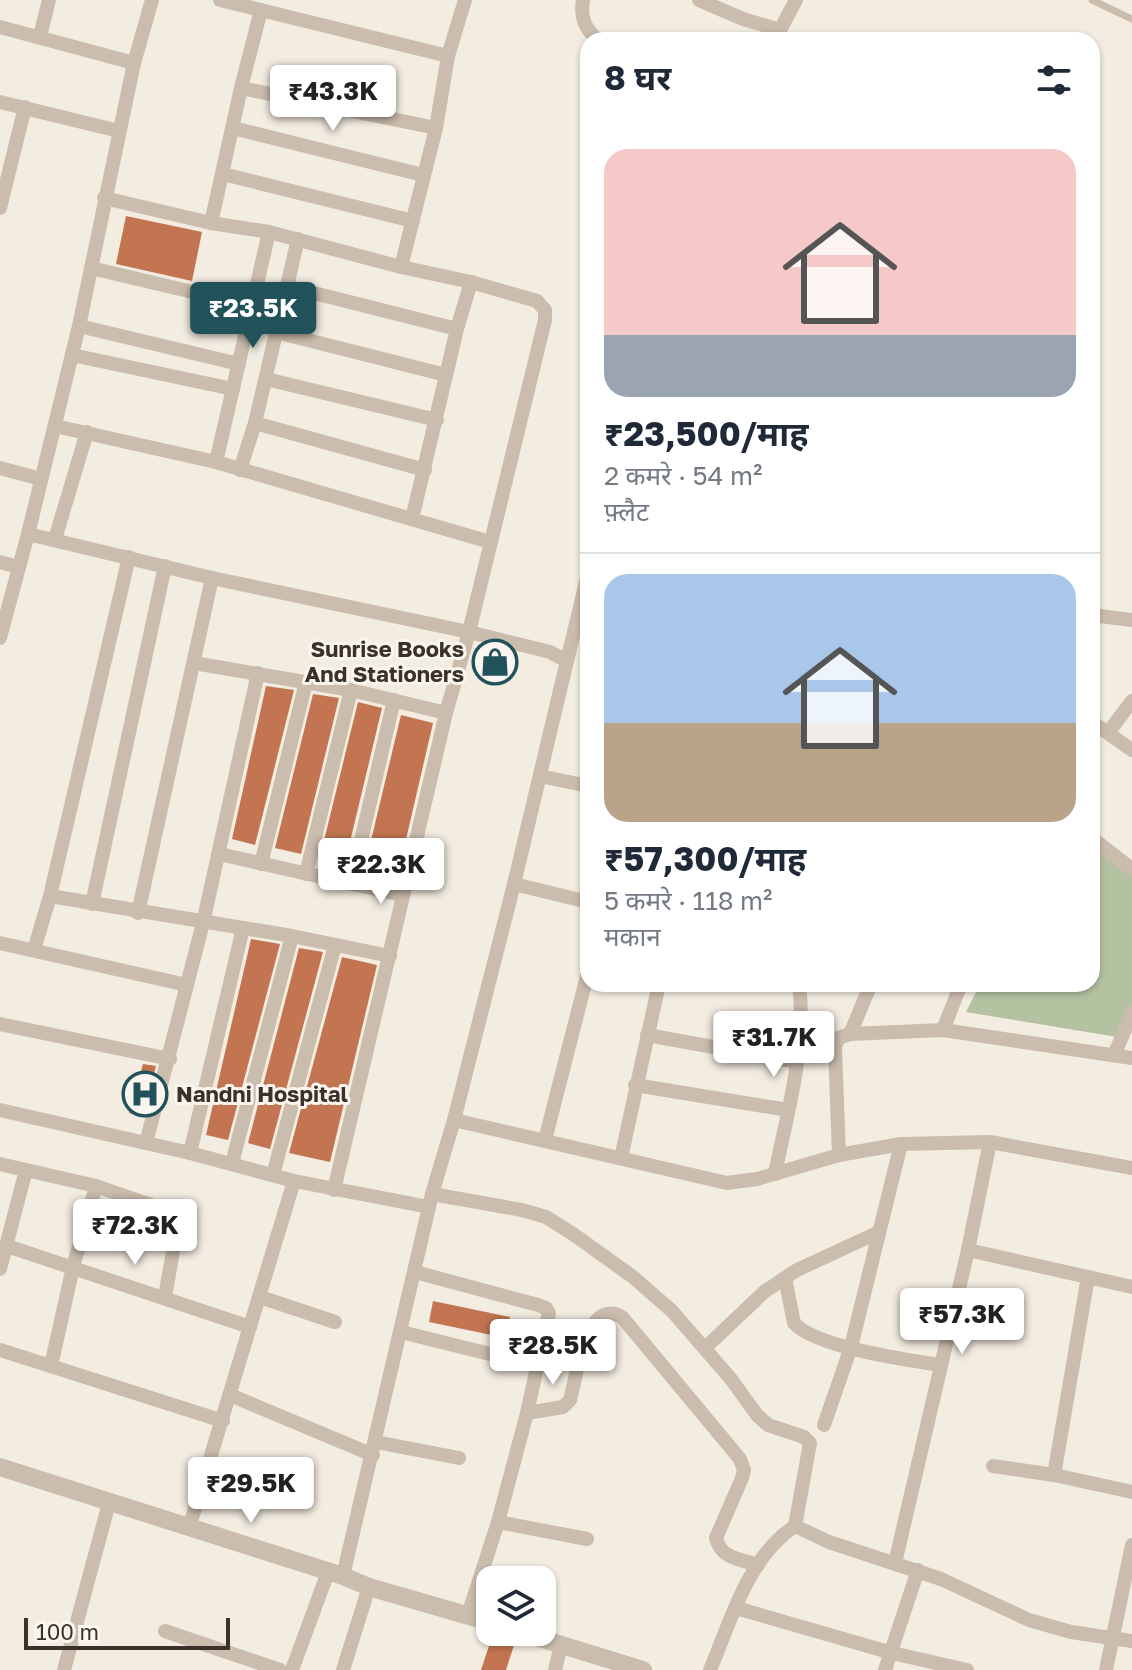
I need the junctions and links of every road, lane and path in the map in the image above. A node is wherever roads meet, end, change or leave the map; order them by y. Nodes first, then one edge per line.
1 (49, 0) edge
2 (152, 0) edge
3 (220, 0) edge
4 (465, 0) edge
5 (583, 0) edge
6 (699, 0) edge
7 (796, 0) edge
8 (1092, 0) edge
9 (261, 10) junction
10 (1132, 19) edge
11 (0, 27) edge
12 (591, 32) edge
13 (40, 36) junction
14 (448, 56) junction
15 (134, 63) junction
16 (241, 88) junction
17 (0, 102) edge
18 (25, 107) junction
19 (233, 128) junction
20 (436, 128) junction
21 (119, 131) junction
22 (7, 152) edge
23 (223, 174) junction
24 (423, 175) junction
25 (104, 198) junction
26 (1, 201) edge
27 (413, 221) junction
28 (211, 223) junction
29 (269, 232) junction
30 (298, 239) junction
31 (401, 267) junction
32 (91, 268) junction
33 (471, 282) junction
34 (286, 286) junction
35 (252, 306) junction
36 (79, 326) junction
37 (457, 329) junction
38 (276, 332) junction
39 (72, 355) junction
40 (239, 364) junction
41 (446, 375) junction
42 (266, 379) junction
43 (233, 389) junction
44 (437, 420) junction
45 (255, 423) junction
46 (55, 426) junction
47 (87, 432) junction
48 (216, 462) junction
49 (0, 468) edge
50 (240, 470) junction
51 (425, 470) junction
52 (41, 479) junction
53 (412, 519) junction
54 (28, 534) junction
55 (55, 539) junction
56 (490, 542) junction
57 (129, 557) junction
58 (0, 562) edge
59 (165, 566) junction
60 (18, 567) junction
61 (212, 578) junction
62 (580, 607) edge
63 (1100, 616) edge
64 (1132, 620) edge
65 (469, 632) junction
66 (0, 635) edge
67 (567, 661) junction
68 (194, 663) junction
69 (258, 673) junction
70 (306, 682) junction
71 (351, 690) junction
72 (394, 700) junction
73 (1132, 701) edge
74 (446, 713) junction
75 (1100, 728) edge
76 (1108, 733) junction
77 (1132, 750) edge
78 (540, 776) junction
79 (580, 784) edge
80 (1100, 844) edge
81 (219, 854) junction
82 (261, 864) junction
83 (1132, 869) edge
84 (306, 874) junction
85 (351, 883) junction
86 (514, 884) junction
87 (402, 895) junction
88 (50, 896) junction
89 (580, 900) edge
90 (92, 904) junction
91 (138, 913) junction
92 (203, 923) junction
93 (243, 928) junction
94 (292, 936) junction
95 (0, 943) edge
96 (335, 945) junction
97 (34, 950) junction
98 (390, 956) junction
99 (187, 985) junction
100 (583, 992) edge
101 (657, 992) edge
102 (799, 992) edge
103 (868, 992) edge
104 (958, 992) edge
105 (1132, 1013) edge
106 (0, 1024) edge
107 (943, 1030) junction
108 (850, 1034) junction
109 (647, 1035) junction
110 (1115, 1053) junction
111 (1132, 1058) edge
112 (170, 1059) junction
113 (797, 1062) junction
114 (635, 1085) junction
115 (0, 1110) edge
116 (788, 1110) junction
117 (454, 1120) junction
118 (545, 1140) junction
119 (990, 1142) junction
120 (146, 1143) junction
121 (901, 1144) junction
122 (190, 1153) junction
123 (839, 1155) junction
124 (621, 1158) junction
125 (232, 1163) junction
126 (0, 1164) edge
127 (1132, 1168) edge
128 (26, 1170) junction
129 (775, 1174) junction
130 (273, 1175) junction
131 (294, 1181) junction
132 (96, 1186) junction
133 (334, 1190) junction
134 (430, 1200) junction
135 (879, 1232) junction
136 (7, 1246) junction
137 (968, 1250) junction
138 (73, 1267) junction
139 (0, 1269) edge
140 (415, 1272) junction
141 (1088, 1277) junction
142 (785, 1278) junction
143 (1132, 1287) edge
144 (165, 1297) junction
145 (260, 1297) junction
146 (335, 1322) dead end
147 (250, 1327) junction
148 (401, 1332) junction
149 (851, 1347) junction
150 (705, 1348) junction
151 (0, 1350) edge
152 (941, 1365) junction
153 (51, 1366) junction
154 (538, 1366) junction
155 (230, 1395) junction
156 (527, 1413) junction
157 (223, 1421) junction
158 (824, 1425) dead end
159 (374, 1448) junction
160 (459, 1458) dead end
161 (993, 1466) dead end
162 (0, 1467) edge
163 (1054, 1475) junction
164 (1132, 1492) edge
165 (109, 1503) junction
166 (498, 1522) junction
167 (795, 1526) junction
168 (189, 1528) junction
169 (587, 1539) dead end
170 (1132, 1545) edge
171 (895, 1563) junction
172 (758, 1565) junction
173 (918, 1570) junction
174 (336, 1574) junction
175 (369, 1587) junction
176 (736, 1608) junction
177 (468, 1615) junction
178 (476, 1618) edge
179 (165, 1631) dead end
180 (1113, 1638) junction
181 (1132, 1641) edge
182 (556, 1643) edge
183 (561, 1645) junction
184 (892, 1653) junction
185 (64, 1670) edge
186 (280, 1670) edge
187 (292, 1670) edge
188 (343, 1670) edge
189 (555, 1670) edge
190 (643, 1670) edge
191 (710, 1670) edge
192 (885, 1670) edge
193 (967, 1670) edge
194 (1106, 1670) edge

1 - 13 street
2 - 15 street
3 - 9 street
4 - 14 street
5 - 12 street
6 - 7 street
8 - 10 lane
9 - 14 street
9 - 16 street
11 - 13 street
13 - 15 street
14 - 20 street
15 - 21 street
16 - 19 street
16 - 20 street
17 - 18 street
18 - 21 street
18 - 22 street
19 - 23 street
19 - 24 street
20 - 24 street
21 - 25 street
22 - 26 street
23 - 27 street
23 - 28 street
24 - 27 street
25 - 28 street
25 - 32 street
27 - 31 street
28 - 29 street
29 - 30 street
29 - 35 street
30 - 31 street
30 - 34 street
31 - 33 street
32 - 35 street
32 - 36 street
33 - 37 street
33 - 56 street
34 - 37 street
34 - 38 street
35 - 40 street
36 - 39 street
36 - 40 street
37 - 41 street
38 - 41 street
38 - 42 street
39 - 43 street
39 - 46 street
40 - 43 street
41 - 44 street
42 - 44 street
42 - 45 street
43 - 48 street
44 - 51 street
45 - 50 street
45 - 51 street
46 - 47 street
46 - 52 street
47 - 48 street
47 - 55 street
48 - 50 street
49 - 52 street
50 - 53 street
51 - 53 street
52 - 54 street
53 - 56 street
54 - 55 street
54 - 60 street
55 - 57 street
56 - 65 street
57 - 59 street
57 - 88 street
58 - 60 street
59 - 61 street
59 - 90 street
60 - 66 street
61 - 65 street
61 - 68 street
62 - 67 street
63 - 64 street
65 - 67 street
65 - 74 street
67 - 78 street
68 - 69 street
68 - 91 street
69 - 70 street
69 - 81 street
70 - 71 street
70 - 82 street
71 - 72 street
71 - 84 street
72 - 74 street
72 - 85 street
73 - 76 street
74 - 87 street
75 - 76 street
76 - 77 street
78 - 79 street
78 - 86 street
80 - 83 street
81 - 82 street
81 - 92 street
82 - 84 street
84 - 85 street
85 - 87 street
86 - 89 street
86 - 117 street
87 - 98 street
88 - 90 street
88 - 97 street
90 - 91 street
91 - 92 street
92 - 93 street
92 - 99 street
93 - 94 street
93 - 122 street
94 - 96 street
94 - 125 street
95 - 97 street
96 - 98 street
96 - 130 street
97 - 99 street
98 - 133 street
99 - 112 street
100 - 118 street
101 - 109 street
102 - 113 street
103 - 108 street
104 - 107 street
105 - 110 street
106 - 112 street
107 - 108 street
107 - 110 street
108 - 123 street
109 - 113 street
109 - 114 street
110 - 111 street
112 - 120 street
113 - 116 street
114 - 116 street
114 - 124 street
115 - 120 street
116 - 129 street
117 - 118 street
117 - 134 street
118 - 124 street
119 - 121 street
119 - 127 street
119 - 137 street
120 - 122 street
121 - 123 street
121 - 135 street
122 - 125 street
123 - 129 street
124 - 129 street
125 - 130 street
126 - 128 street
128 - 132 street
128 - 136 street
130 - 131 street
131 - 133 street
131 - 145 street
132 - 138 street
132 - 144 street
133 - 134 street
134 - 140 street
134 - 150 street
135 - 142 street
135 - 149 street
136 - 138 street
136 - 139 street
137 - 141 street
137 - 152 street
138 - 144 street
138 - 153 street
140 - 148 street
140 - 154 street
141 - 143 street
141 - 163 street
142 - 149 street
142 - 150 street
144 - 147 street
145 - 146 street
145 - 147 street
147 - 155 street
148 - 154 street
148 - 159 street
149 - 152 street
149 - 158 street
150 - 167 street
151 - 153 street
152 - 171 street
153 - 157 street
154 - 156 street
155 - 157 street
155 - 159 street
156 - 166 street
156 - 172 street
157 - 168 street
159 - 160 street
159 - 174 street
161 - 163 street
162 - 165 street
163 - 164 street
165 - 168 street
165 - 185 street
166 - 169 street
166 - 177 street
167 - 171 street
167 - 172 street
168 - 174 street
170 - 180 street
171 - 173 street
172 - 176 street
173 - 180 street
173 - 184 street
174 - 175 street
174 - 187 street
175 - 177 street
175 - 188 street
176 - 184 street
176 - 191 street
177 - 178 street
179 - 186 street
180 - 181 street
180 - 194 street
182 - 183 street
183 - 189 street
183 - 190 street
184 - 192 street
184 - 193 street

